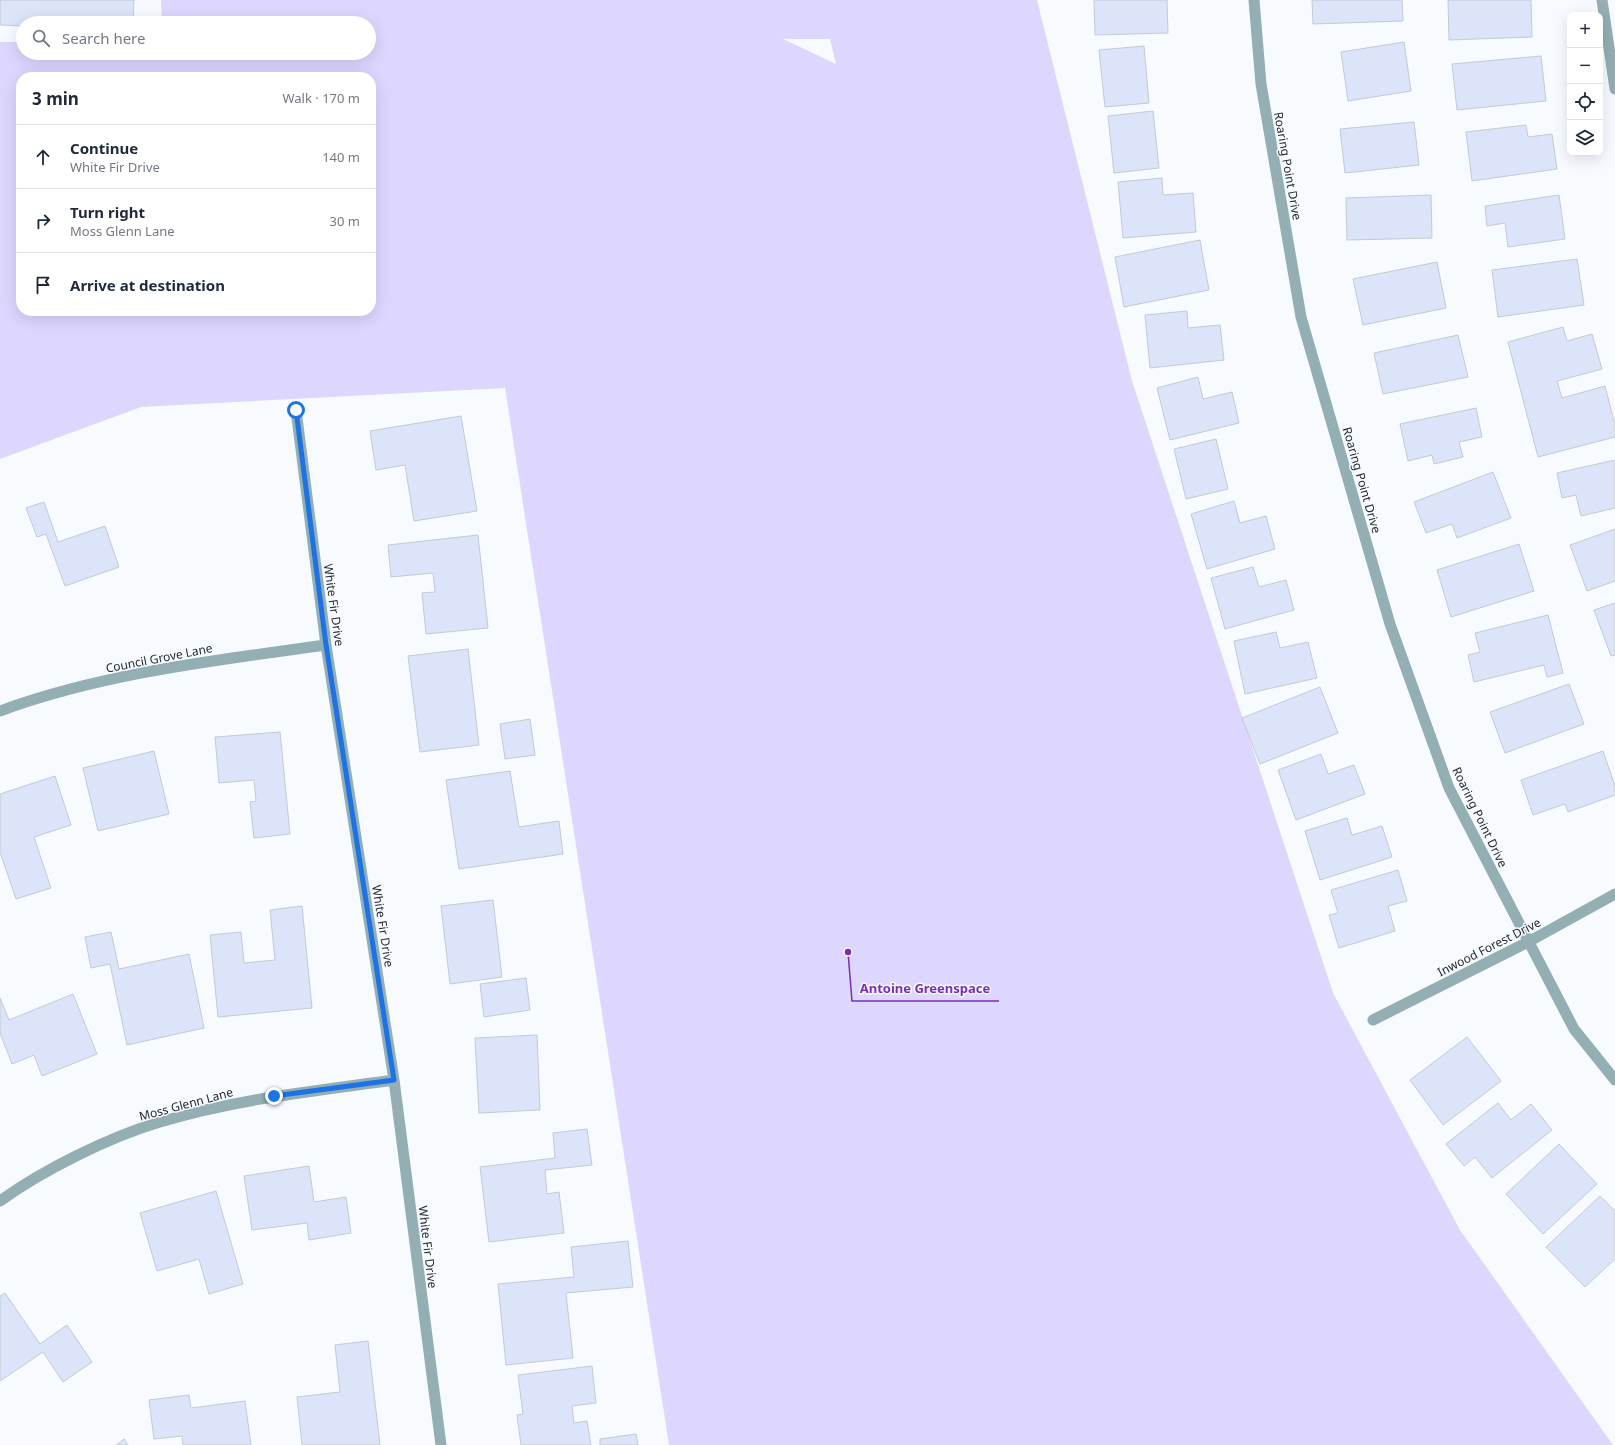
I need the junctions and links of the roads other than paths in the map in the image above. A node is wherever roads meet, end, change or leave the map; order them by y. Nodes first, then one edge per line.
1 (1254, 0) edge
2 (1602, 0) edge
3 (1615, 89) edge
4 (296, 410) dead end
5 (326, 645) junction
6 (0, 711) edge
7 (1615, 894) edge
8 (1528, 942) junction
9 (1373, 1020) dead end
10 (394, 1080) junction
11 (1615, 1080) edge
12 (0, 1201) edge
13 (441, 1445) edge

1 - 8 street, Roaring Point Drive
2 - 3 street
4 - 5 street, White Fir Drive
5 - 6 street, Council Grove Lane
5 - 10 street, White Fir Drive
7 - 8 street, Inwood Forest Drive
8 - 9 street, Inwood Forest Drive
8 - 11 street, Roaring Point Drive
10 - 12 street, Moss Glenn Lane
10 - 13 street, White Fir Drive

